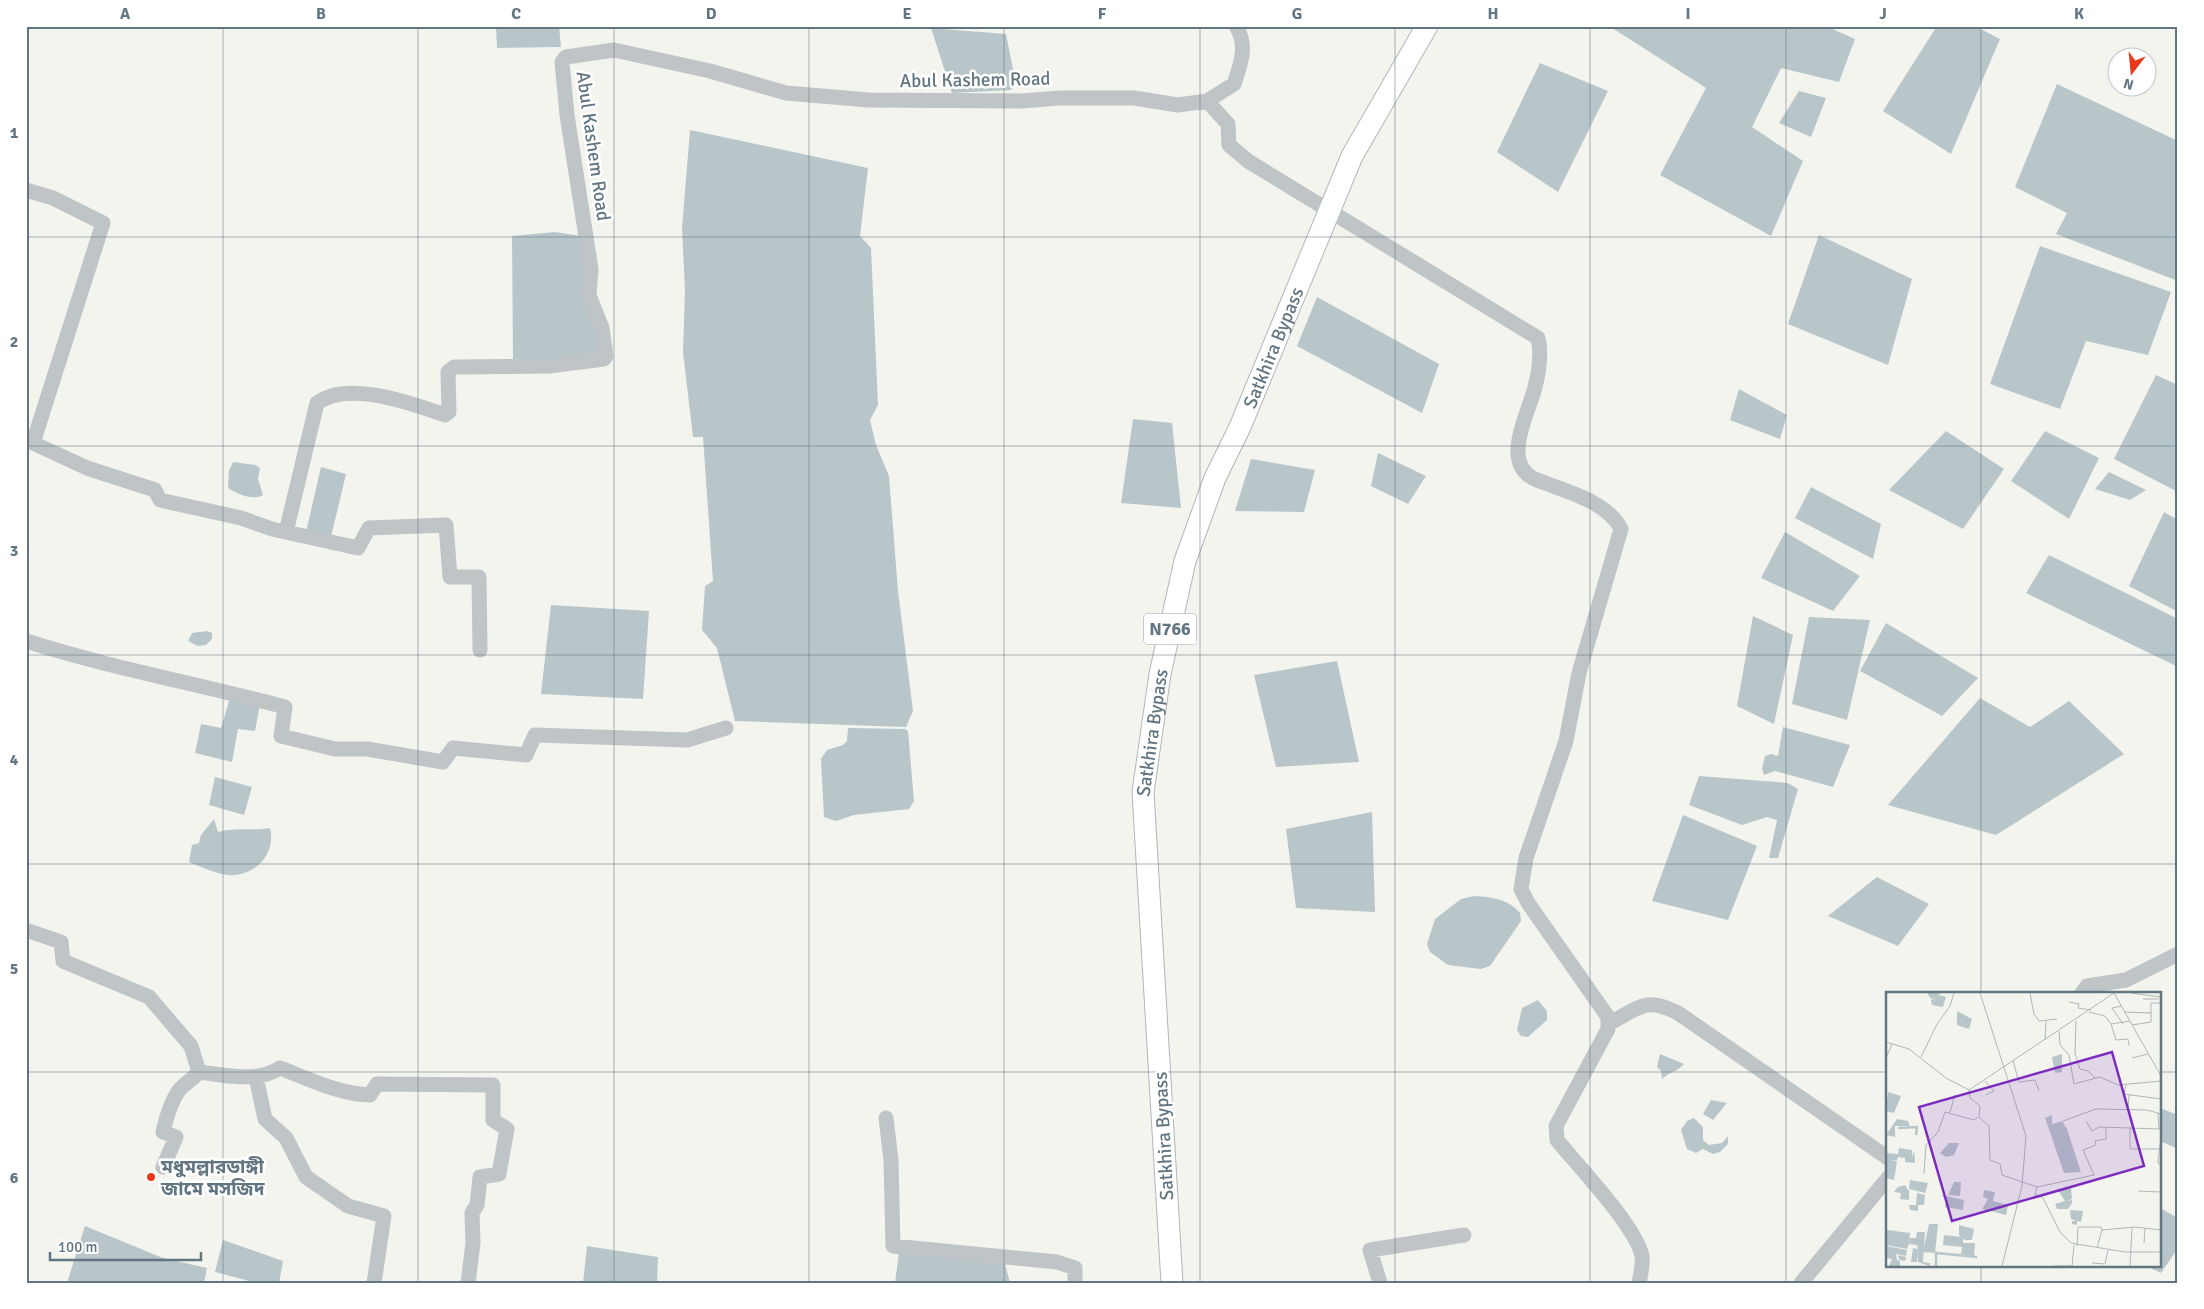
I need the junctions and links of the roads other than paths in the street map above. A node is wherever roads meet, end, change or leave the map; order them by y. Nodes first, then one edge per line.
1 (1236, 26) edge
2 (1427, 26) edge
3 (1207, 101) junction
4 (26, 190) edge
5 (1331, 212) junction
6 (30, 442) edge
7 (286, 532) junction
8 (26, 642) edge
9 (480, 650) dead end
10 (726, 728) dead end
11 (26, 930) edge
12 (2178, 954) edge
13 (2083, 992) edge
14 (1608, 1024) junction
15 (199, 1072) junction
16 (256, 1076) junction
17 (886, 1118) dead end
18 (1886, 1157) edge
19 (163, 1167) dead end
20 (1886, 1180) edge
21 (1464, 1235) dead end
22 (374, 1283) edge
23 (468, 1283) edge
24 (1075, 1283) edge
25 (1172, 1283) edge
26 (1380, 1283) edge
27 (1639, 1283) edge
28 (1802, 1283) edge

1 - 3 street, Abul Kashem Road
2 - 5 highway, Satkhira Bypass / N766
3 - 5 street
3 - 7 street, Abul Kashem Road
4 - 6 street
5 - 14 street
5 - 25 highway, Satkhira Bypass / N766
6 - 7 street
7 - 9 street
8 - 10 street
11 - 15 street
12 - 13 street
14 - 18 street
14 - 27 street
15 - 16 street
15 - 19 street
16 - 22 street
16 - 23 street
17 - 24 street
20 - 28 street
21 - 26 street

